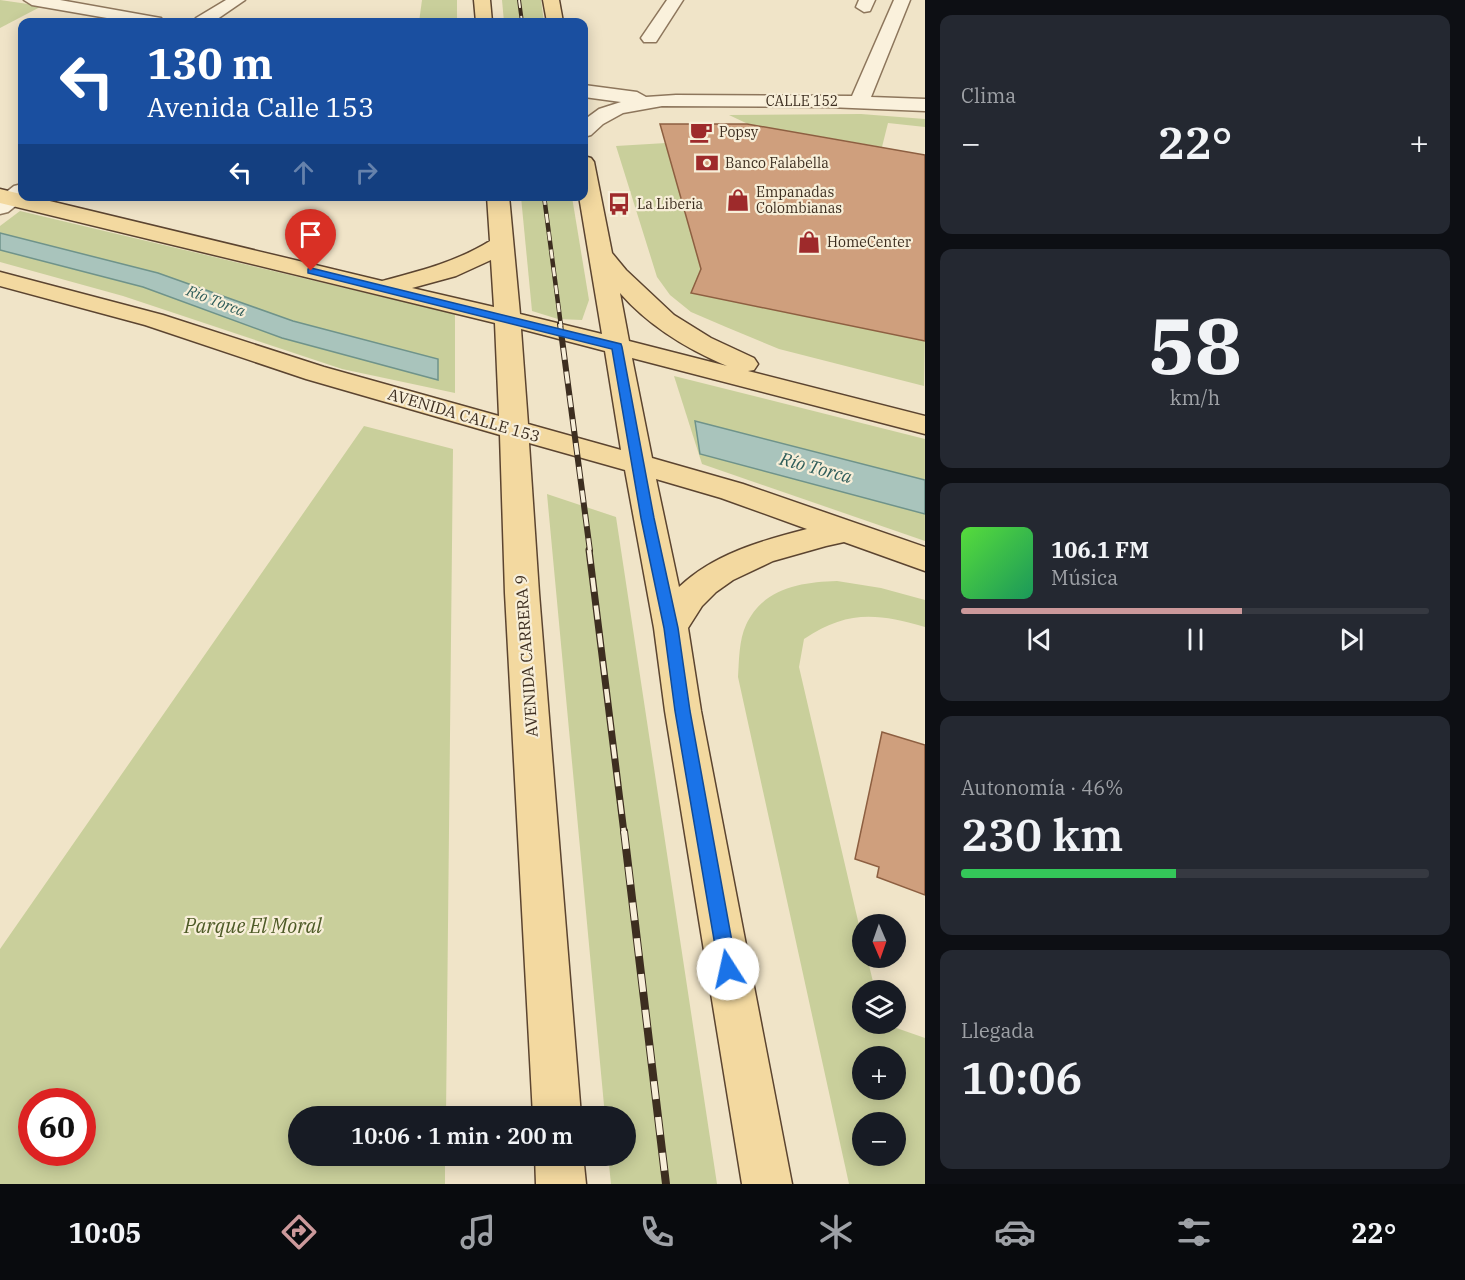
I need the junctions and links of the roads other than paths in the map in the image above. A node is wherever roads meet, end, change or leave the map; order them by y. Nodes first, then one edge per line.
1 (32, 0) edge
2 (237, 0) edge
3 (482, 0) edge
4 (551, 0) edge
5 (675, 0) edge
6 (902, 0) edge
7 (66, 3) edge
8 (136, 18) edge
9 (208, 18) edge
10 (484, 18) edge
11 (554, 18) edge
12 (650, 38) dead end
13 (588, 91) edge
14 (678, 101) junction
15 (860, 101) junction
16 (925, 105) edge
17 (588, 126) edge
18 (18, 183) edge
19 (588, 185) edge
20 (7, 196) edge
21 (27, 201) edge
22 (498, 201) edge
23 (501, 244) junction
24 (600, 253) junction
25 (0, 279) edge
26 (380, 288) junction
27 (507, 318) junction
28 (617, 347) junction
29 (876, 413) junction
30 (513, 418) junction
31 (925, 425) edge
32 (636, 454) junction
33 (845, 531) junction
34 (925, 560) edge
35 (671, 628) junction
36 (555, 1106) edge
37 (560, 1166) edge
38 (561, 1184) edge
39 (767, 1184) edge

1 - 7 street
2 - 9 street
3 - 10 main road
4 - 11 main road
5 - 12 street
6 - 15 street
7 - 8 street
13 - 14 street, CALLE 152
14 - 15 street, CALLE 152
14 - 17 street, CALLE 152
15 - 16 street, CALLE 152
18 - 20 street
19 - 24 main road
21 - 26 main road
22 - 23 main road, AVENIDA CARRERA 9
23 - 26 main road
23 - 27 main road, AVENIDA CARRERA 9
24 - 28 main road
24 - 29 main road
25 - 30 main road, AVENIDA CALLE 153
26 - 27 main road
27 - 28 main road
27 - 30 main road, AVENIDA CARRERA 9
28 - 29 main road
28 - 32 main road
29 - 31 main road
30 - 32 main road, AVENIDA CALLE 153
30 - 36 main road, AVENIDA CARRERA 9
32 - 33 main road, AVENIDA CALLE 153
32 - 35 main road
33 - 34 main road, AVENIDA CALLE 153
33 - 35 main road
35 - 39 main road
37 - 38 main road

